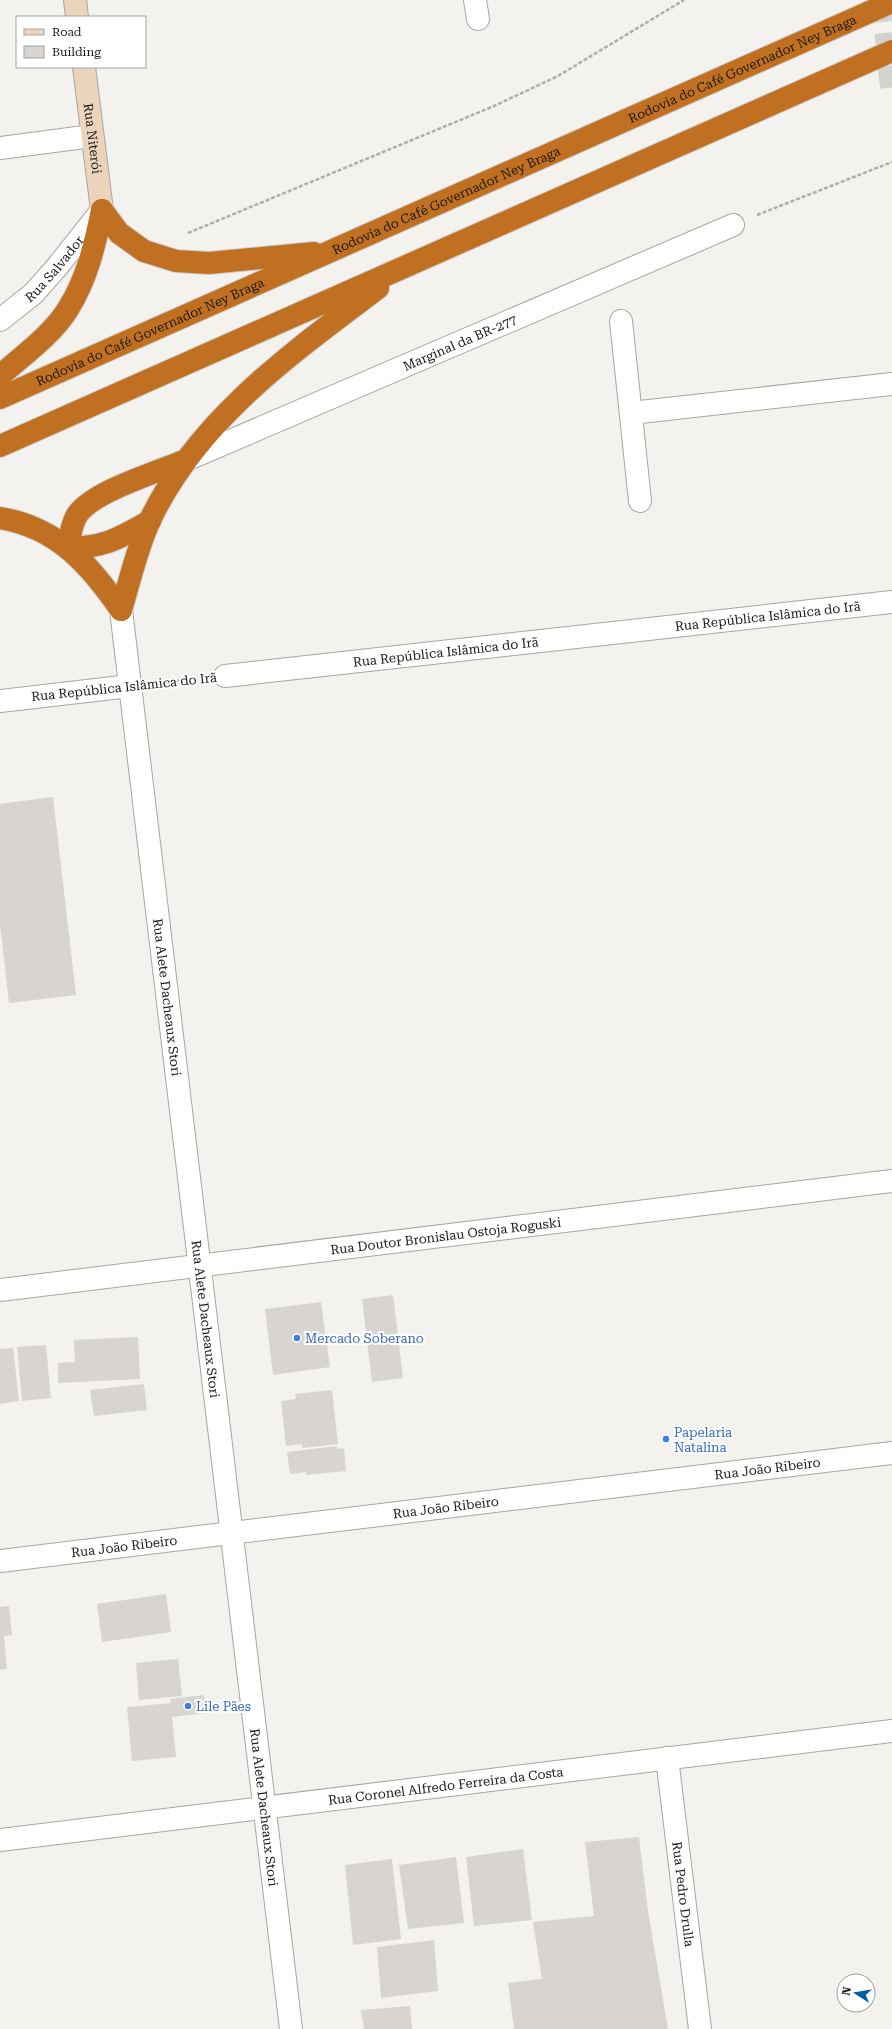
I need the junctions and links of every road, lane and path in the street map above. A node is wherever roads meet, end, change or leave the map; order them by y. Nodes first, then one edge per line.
1 (75, 0) edge
2 (684, 0) edge
3 (892, 2) edge
4 (77, 16) edge
5 (892, 51) edge
6 (84, 68) edge
7 (92, 136) junction
8 (0, 148) edge
9 (892, 162) edge
10 (102, 210) junction
11 (733, 225) joint
12 (144, 251) junction
13 (334, 251) junction
14 (408, 266) junction
15 (0, 320) edge
16 (621, 321) dead end
17 (0, 376) edge
18 (892, 384) edge
19 (0, 398) edge
20 (630, 413) junction
21 (0, 446) edge
22 (186, 460) junction
23 (640, 501) dead end
24 (0, 518) edge
25 (150, 521) junction
26 (68, 547) junction
27 (892, 602) edge
28 (122, 610) junction
29 (225, 676) joint
30 (130, 686) junction
31 (0, 700) edge
32 (892, 1181) edge
33 (200, 1266) junction
34 (0, 1290) edge
35 (892, 1453) edge
36 (232, 1534) junction
37 (0, 1561) edge
38 (892, 1731) edge
39 (667, 1758) junction
40 (264, 1807) junction
41 (0, 1840) edge
42 (291, 2029) edge
43 (700, 2029) edge

1 - 4 main road
2 - 12 path
3 - 13 highway, Rodovia do Café Governador Ney Braga
5 - 14 highway
6 - 7 main road, Rua Niterói
7 - 8 street
7 - 10 main road, Rua Niterói
9 - 11 path
10 - 12 highway
10 - 15 street, Rua Salvador
10 - 17 highway
11 - 22 street, Marginal da BR-277
12 - 13 highway
13 - 19 highway, Rodovia do Café Governador Ney Braga
14 - 21 highway
14 - 22 highway
16 - 20 street
18 - 20 street
20 - 23 street
22 - 25 highway
22 - 26 highway
24 - 26 highway
25 - 26 highway
25 - 28 highway
26 - 28 highway
27 - 29 street, Rua República Islâmica do Irã
28 - 30 street, Rua Alete Dacheaux Stori
29 - 30 path, Rua República Islâmica do Irã
30 - 31 street, Rua República Islâmica do Irã
30 - 33 street, Rua Alete Dacheaux Stori
32 - 33 street, Rua Doutor Bronislau Ostoja Roguski
33 - 34 street, Rua Doutor Bronislau Ostoja Roguski
33 - 36 street, Rua Alete Dacheaux Stori
35 - 36 street, Rua João Ribeiro
36 - 37 street, Rua João Ribeiro
36 - 40 street, Rua Alete Dacheaux Stori
38 - 39 street, Rua Coronel Alfredo Ferreira da Costa
39 - 40 street, Rua Coronel Alfredo Ferreira da Costa
39 - 43 street, Rua Pedro Drulla
40 - 41 street, Rua Coronel Alfredo Ferreira da Costa
40 - 42 street, Rua Alete Dacheaux Stori

